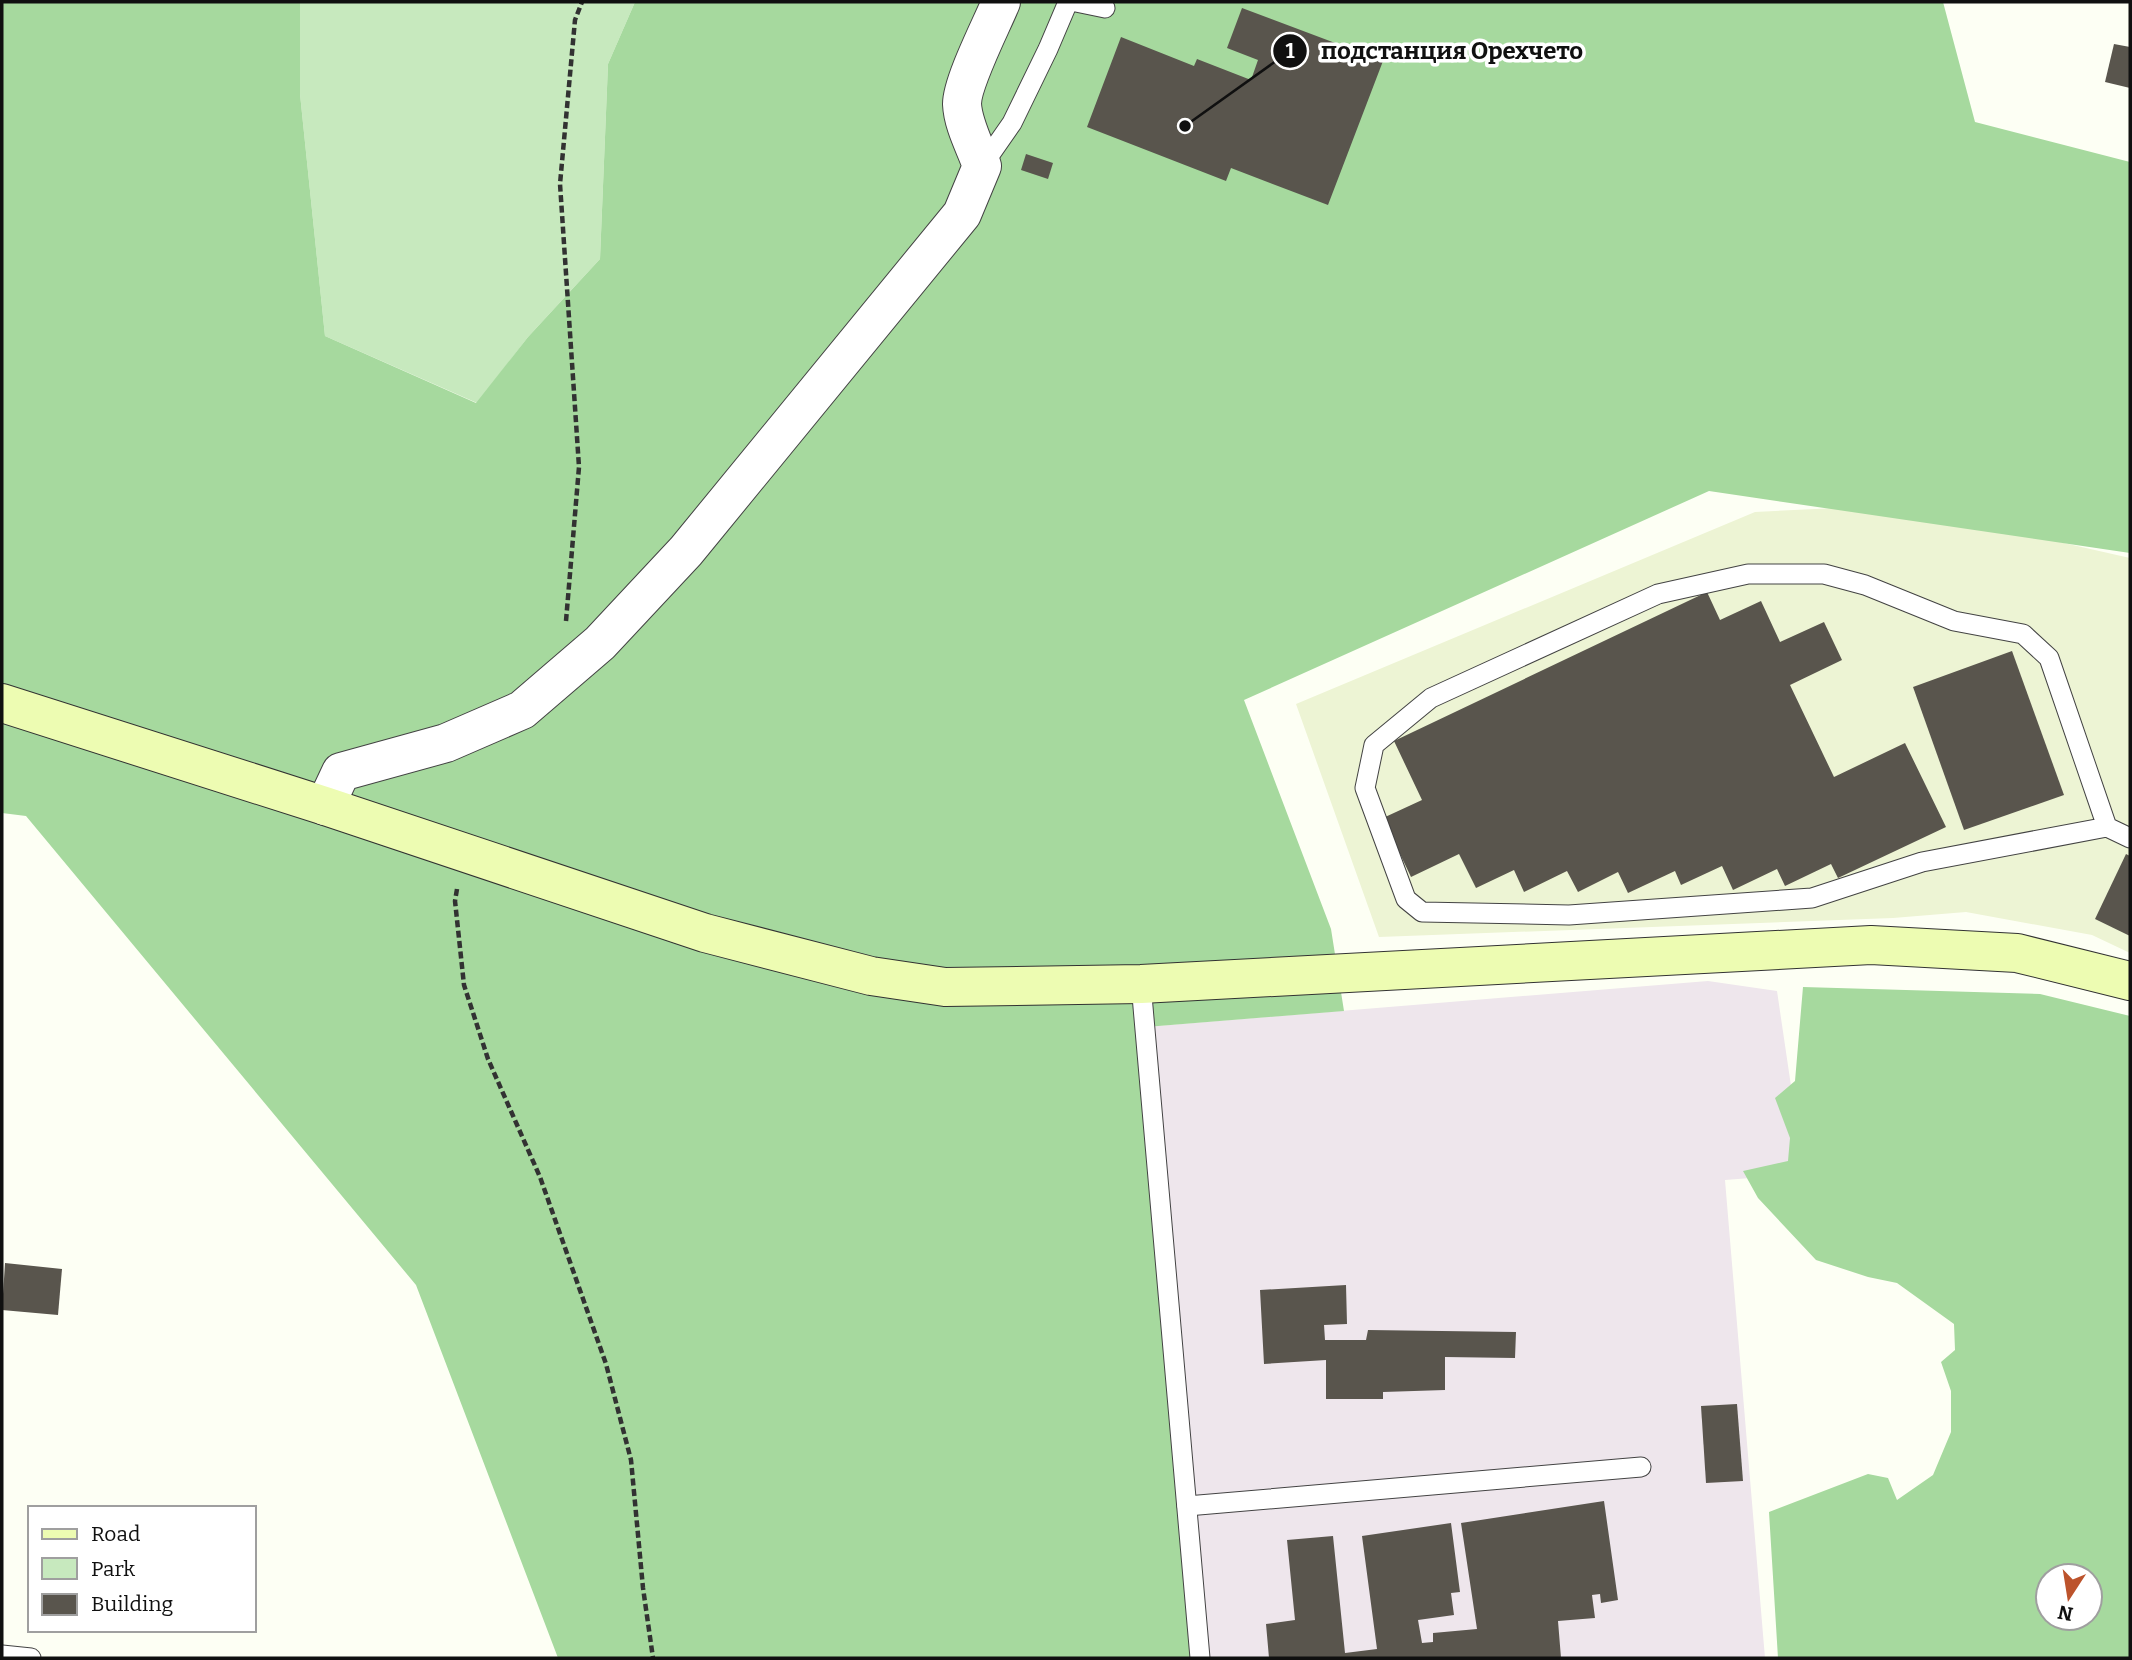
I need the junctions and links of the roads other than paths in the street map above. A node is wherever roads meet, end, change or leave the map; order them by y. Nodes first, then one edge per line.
1 (1001, 2) edge
2 (1068, 2) edge
3 (1076, 2) edge
4 (1105, 8) dead end
5 (982, 166) junction
6 (2, 703) edge
7 (325, 806) junction
8 (2108, 827) junction
9 (2130, 838) edge
10 (2130, 981) edge
11 (1141, 985) junction
12 (1642, 1467) dead end
13 (1187, 1506) junction
14 (2, 1655) edge
15 (31, 1658) edge
16 (1200, 1658) edge

1 - 5 street
2 - 5 lane
3 - 4 lane
5 - 7 street
6 - 7 street
7 - 11 street
8 - 8 lane
8 - 9 lane
10 - 11 street
11 - 13 lane
12 - 13 lane
13 - 16 lane
14 - 15 lane

